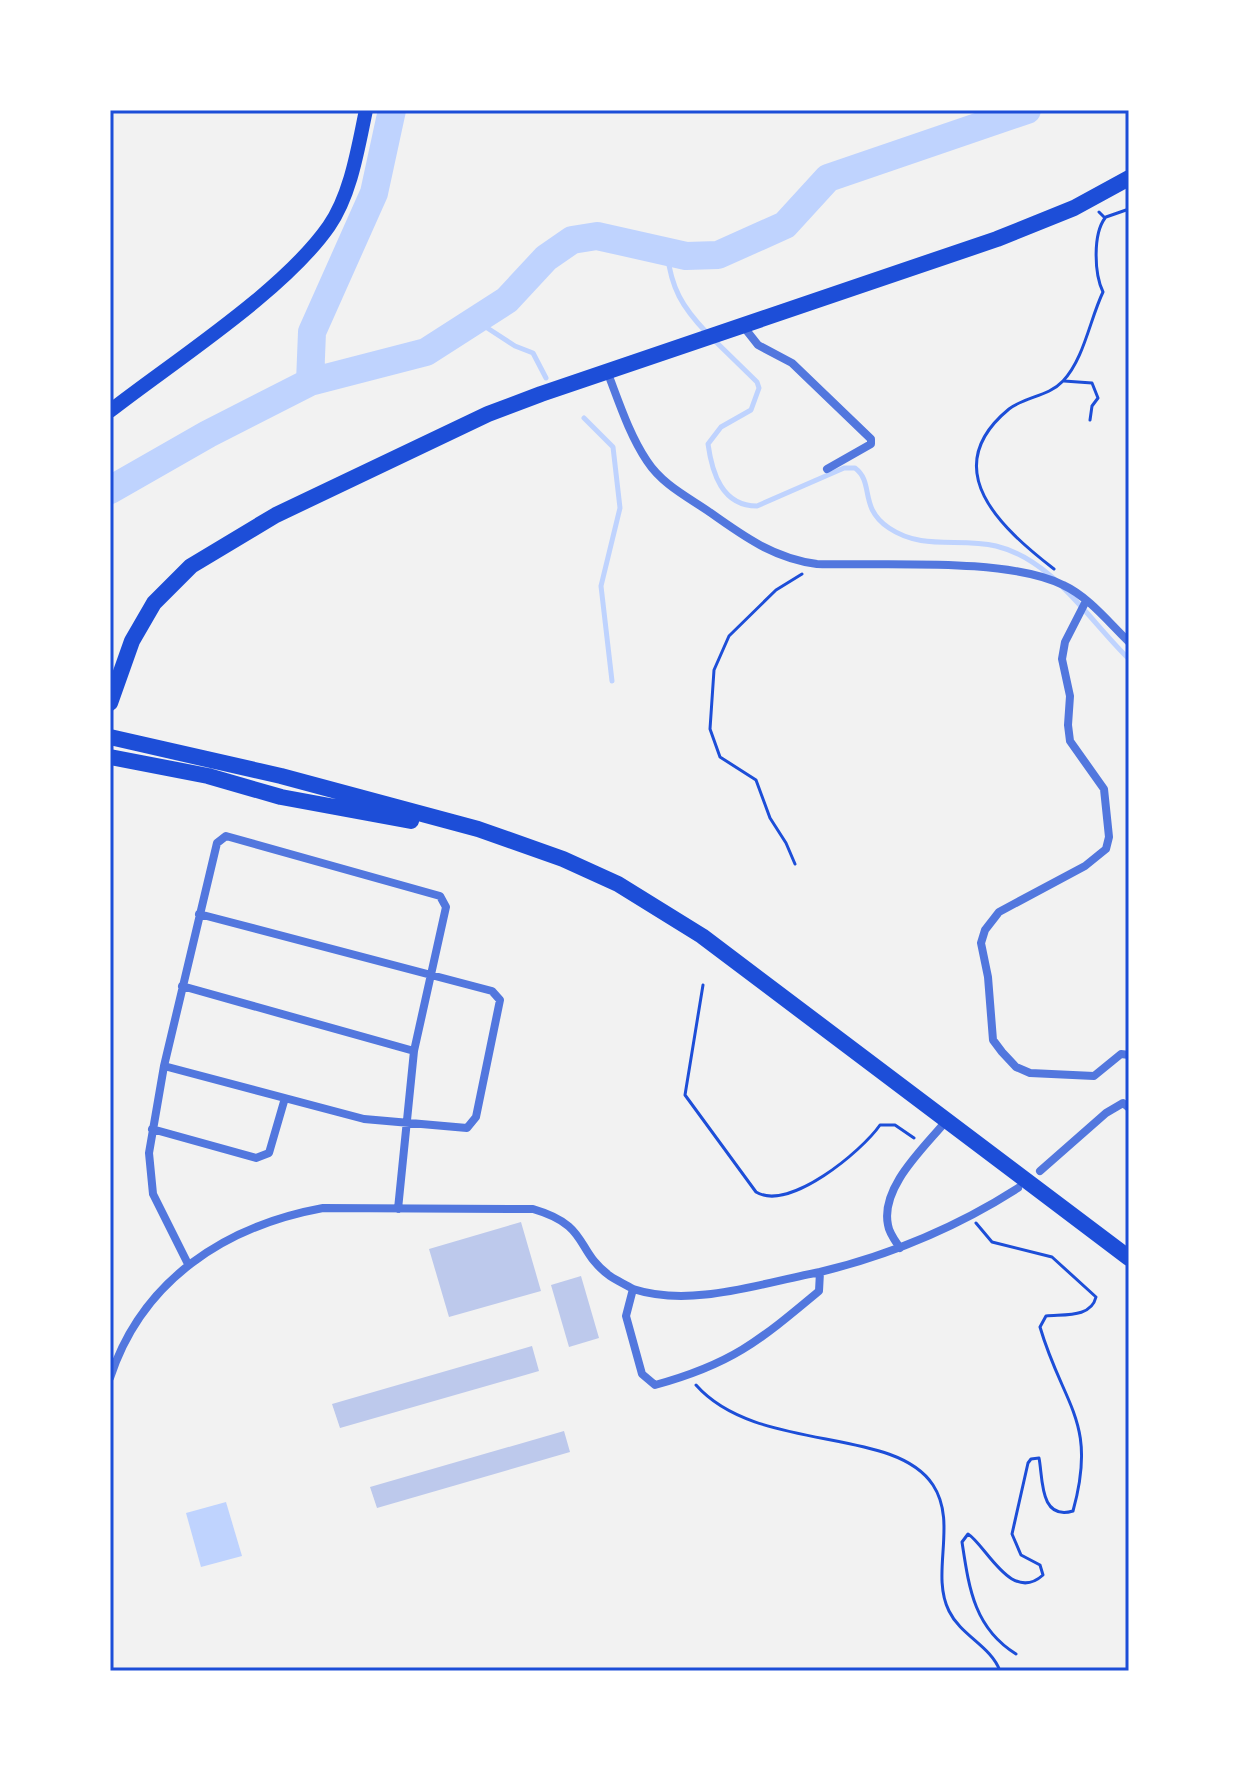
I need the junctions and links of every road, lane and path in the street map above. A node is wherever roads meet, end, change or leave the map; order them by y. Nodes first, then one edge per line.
1 (366, 110) edge
2 (1129, 178) edge
3 (1093, 198) junction
4 (1129, 209) edge
5 (1105, 218) junction
6 (742, 326) junction
7 (607, 371) junction
8 (1063, 381) junction
9 (110, 411) edge
10 (1090, 420) dead end
11 (827, 469) dead end
12 (817, 564) junction
13 (1061, 584) junction
14 (1086, 601) junction
15 (1129, 642) edge
16 (110, 703) edge
17 (110, 737) edge
18 (110, 757) edge
19 (502, 840) junction
20 (795, 864) dead end
21 (199, 914) junction
22 (433, 974) junction
23 (703, 985) dead end
24 (182, 986) junction
25 (414, 1051) junction
26 (1129, 1055) edge
27 (164, 1066) junction
28 (285, 1098) junction
29 (1127, 1102) edge
30 (946, 1121) junction
31 (404, 1124) junction
32 (152, 1129) junction
33 (926, 1146) junction
34 (1040, 1171) dead end
35 (1018, 1188) dead end
36 (398, 1209) junction
37 (971, 1216) junction
38 (900, 1248) junction
39 (1129, 1258) edge
40 (188, 1264) junction
41 (820, 1272) junction
42 (633, 1289) junction
43 (688, 1376) junction
44 (110, 1378) edge
45 (1016, 1654) dead end
46 (1000, 1671) edge

1 - 9 main road
2 - 3 main road
3 - 5 path
3 - 6 main road
4 - 5 path
5 - 8 path
6 - 7 main road
6 - 11 street
7 - 12 street
7 - 16 main road
8 - 10 path
8 - 13 path
12 - 13 street
12 - 20 path
13 - 14 street
14 - 15 street
14 - 26 street
17 - 19 main road
18 - 19 main road
19 - 30 main road
21 - 22 street
21 - 22 street
21 - 24 street
22 - 25 street
22 - 31 street
23 - 33 path
24 - 25 street
24 - 27 street
25 - 31 street
27 - 28 street
27 - 32 street
28 - 31 street
28 - 32 street
29 - 34 street
30 - 33 street
30 - 39 main road
31 - 36 street
32 - 40 street
33 - 38 street
35 - 37 street
36 - 40 street
36 - 42 street
37 - 38 street
37 - 45 path
38 - 41 street
40 - 44 street
41 - 42 street
41 - 43 street
42 - 43 street
43 - 46 path

